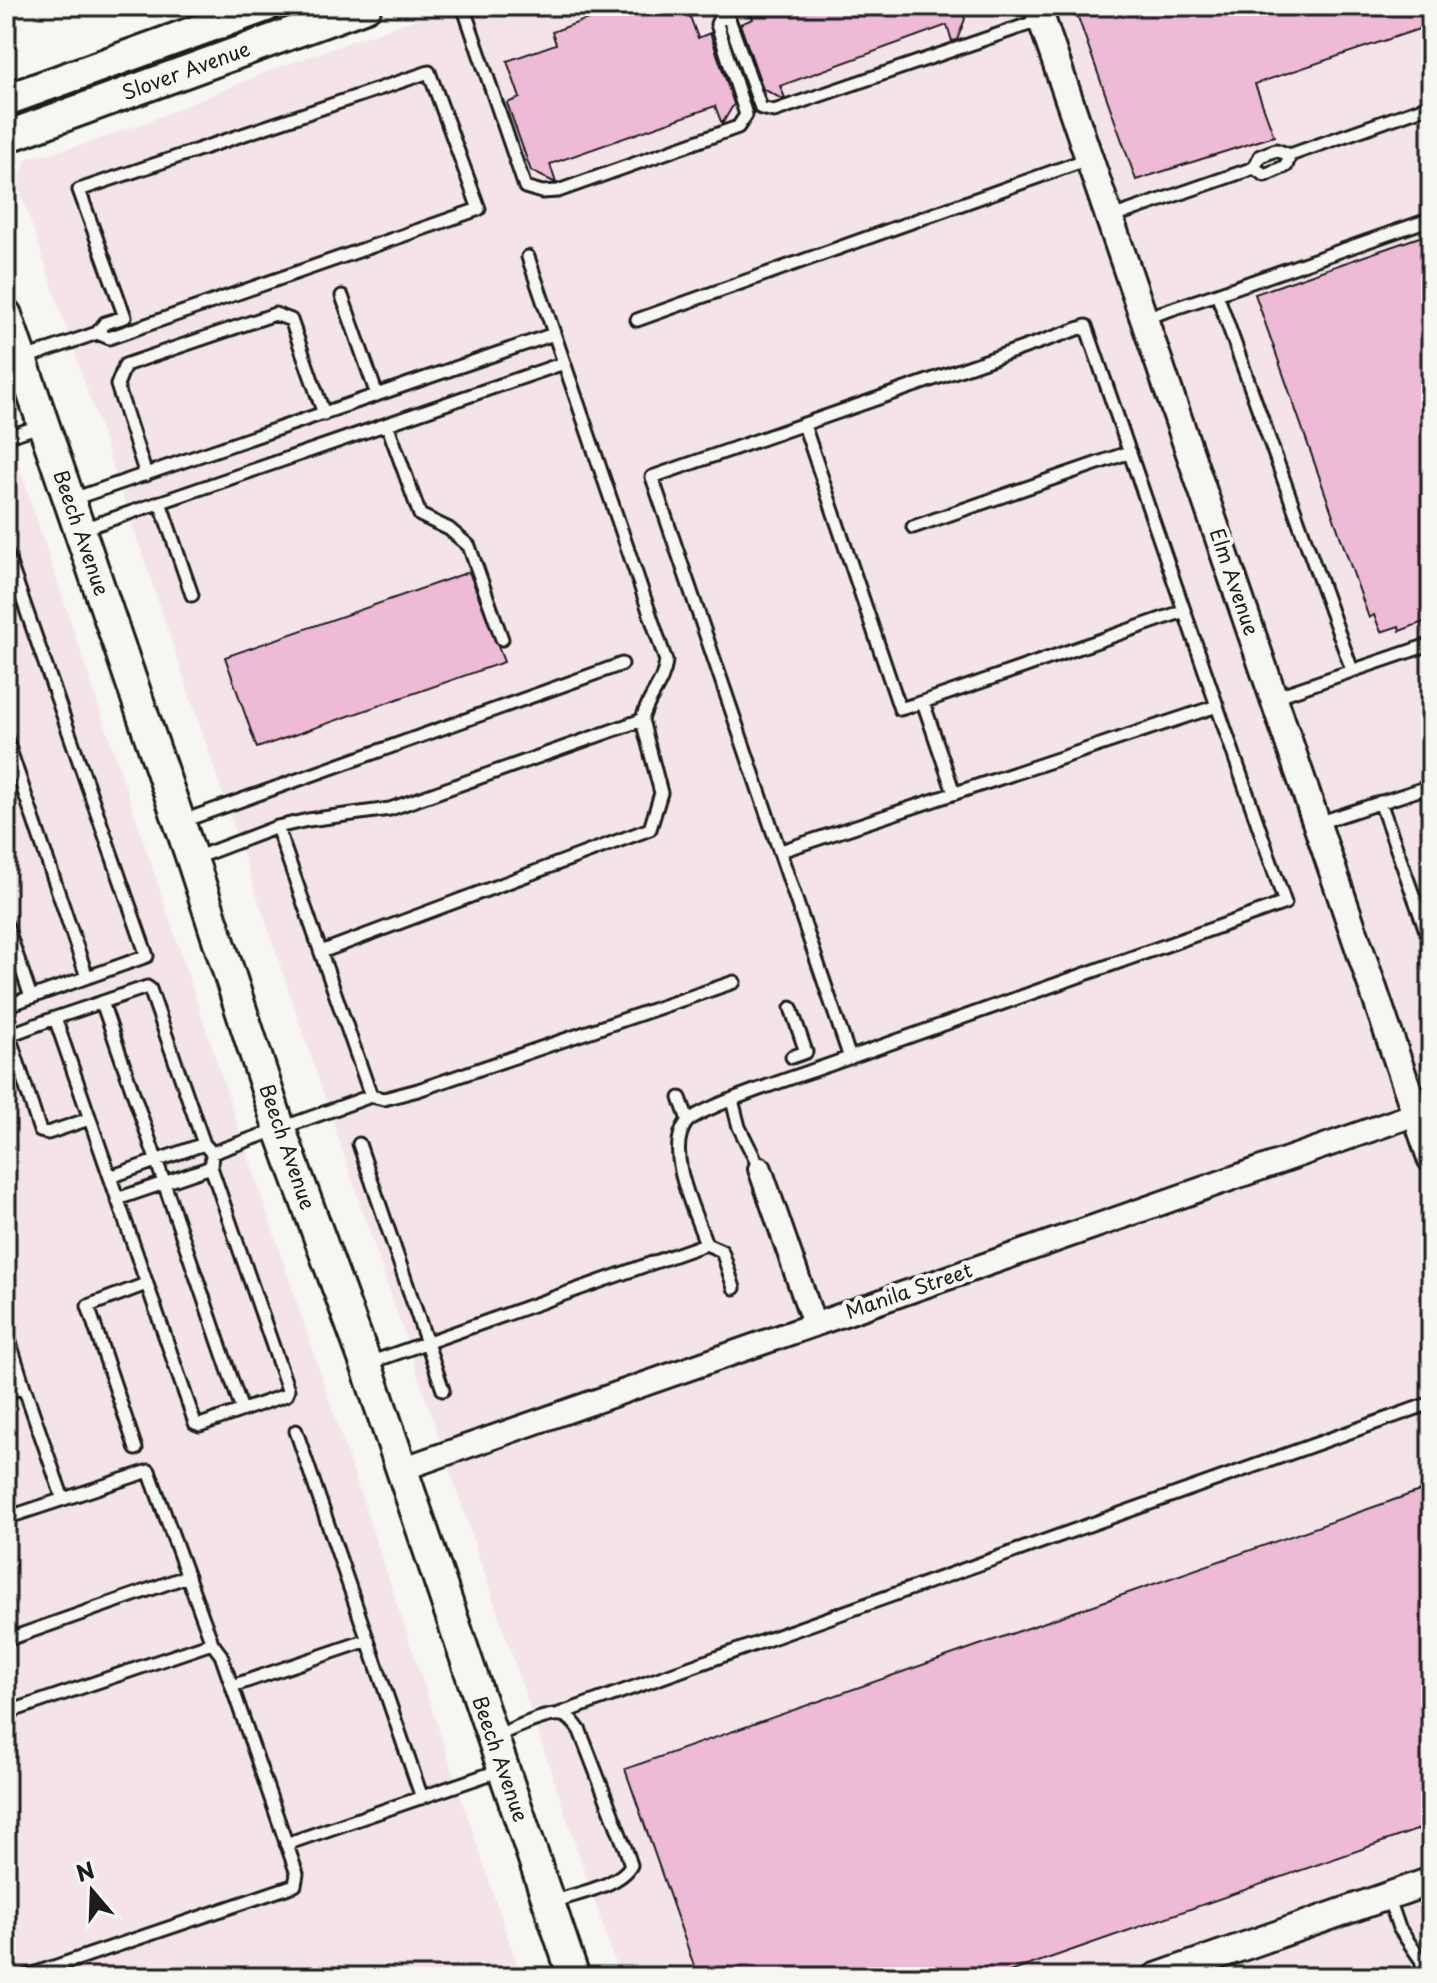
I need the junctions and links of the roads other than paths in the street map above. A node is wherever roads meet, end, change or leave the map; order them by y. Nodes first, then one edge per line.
1 (266, 6) edge
2 (366, 6) edge
3 (463, 6) edge
4 (719, 12) edge
5 (1040, 13) edge
6 (214, 15) edge
7 (6, 100) edge
8 (1431, 105) edge
9 (6, 137) edge
10 (1290, 155) junction
11 (1089, 159) junction
12 (1254, 168) junction
13 (1109, 218) junction
14 (1431, 219) edge
15 (528, 257) dead end
16 (1217, 294) junction
17 (342, 296) dead end
18 (6, 315) edge
19 (1143, 319) junction
20 (637, 320) dead end
21 (97, 333) junction
22 (554, 334) junction
23 (21, 359) junction
24 (564, 363) junction
25 (377, 395) junction
26 (324, 414) junction
27 (43, 424) junction
28 (387, 424) junction
29 (804, 425) junction
30 (6, 437) edge
31 (1130, 452) junction
32 (146, 475) junction
33 (69, 500) junction
34 (160, 502) junction
35 (913, 527) dead end
36 (80, 530) junction
37 (6, 552) edge
38 (192, 595) dead end
39 (1184, 611) junction
40 (502, 639) dead end
41 (1431, 644) edge
42 (622, 664) dead end
43 (1352, 670) junction
44 (1275, 697) junction
45 (923, 702) junction
46 (1217, 706) junction
47 (642, 720) junction
48 (6, 738) edge
49 (1431, 786) edge
50 (954, 793) junction
51 (1380, 802) junction
52 (180, 822) junction
53 (1317, 823) junction
54 (277, 827) junction
55 (781, 851) junction
56 (192, 859) junction
57 (6, 924) edge
58 (1431, 945) edge
59 (321, 952) junction
60 (87, 977) junction
61 (734, 982) dead end
62 (31, 997) junction
63 (102, 1002) junction
64 (6, 1006) edge
65 (791, 1008) dead end
66 (55, 1018) junction
67 (792, 1057) dead end
68 (850, 1058) junction
69 (371, 1096) junction
70 (680, 1098) dead end
71 (732, 1100) junction
72 (1423, 1111) edge
73 (89, 1119) junction
74 (688, 1120) junction
75 (280, 1130) junction
76 (359, 1144) dead end
77 (208, 1149) junction
78 (1431, 1158) edge
79 (156, 1161) junction
80 (211, 1167) junction
81 (760, 1169) joint
82 (110, 1177) junction
83 (164, 1183) junction
84 (117, 1199) junction
85 (706, 1244) junction
86 (146, 1284) junction
87 (734, 1288) dead end
88 (814, 1324) junction
89 (6, 1330) edge
90 (427, 1344) junction
91 (366, 1364) junction
92 (24, 1387) junction
93 (443, 1390) dead end
94 (6, 1393) edge
95 (1431, 1403) edge
96 (242, 1410) junction
97 (296, 1431) dead end
98 (136, 1449) dead end
99 (402, 1469) junction
100 (63, 1499) junction
101 (6, 1518) edge
102 (188, 1576) junction
103 (6, 1640) edge
104 (368, 1640) junction
105 (212, 1643) junction
106 (232, 1686) junction
107 (6, 1713) edge
108 (559, 1714) junction
109 (492, 1737) junction
110 (503, 1769) junction
111 (422, 1798) junction
112 (286, 1844) junction
113 (1431, 1881) edge
114 (1388, 1896) junction
115 (548, 1903) junction
116 (1186, 1972) edge
117 (24, 1977) edge
118 (574, 1977) edge
119 (1156, 1977) edge
120 (1426, 1977) edge

1 - 6 main road, Slover Avenue
2 - 9 main road, Slover Avenue
3 - 4 lane
4 - 5 lane
5 - 11 street, Elm Avenue
6 - 7 main road, Slover Avenue
8 - 10 lane
10 - 12 lane
10 - 12 lane
11 - 13 street, Elm Avenue
11 - 20 lane
12 - 13 lane
13 - 19 street, Elm Avenue
14 - 16 lane
15 - 22 lane
16 - 19 lane
16 - 43 lane
17 - 25 lane
18 - 23 main road, Beech Avenue
19 - 44 street, Elm Avenue
21 - 21 lane
21 - 23 lane
22 - 24 lane
22 - 25 lane
23 - 27 main road, Beech Avenue
24 - 28 lane
24 - 47 lane
25 - 26 lane
26 - 32 lane
26 - 32 lane
27 - 30 lane
27 - 33 main road, Beech Avenue
28 - 34 lane
28 - 40 lane
29 - 31 lane
29 - 45 lane
29 - 55 lane
31 - 35 lane
31 - 39 lane
32 - 33 lane
33 - 36 main road, Beech Avenue
34 - 36 lane
34 - 38 lane
36 - 52 main road, Beech Avenue
37 - 60 lane
39 - 45 lane
39 - 46 lane
41 - 43 lane
42 - 52 lane
43 - 44 lane
44 - 53 street, Elm Avenue
45 - 50 lane
46 - 50 lane
46 - 68 lane
47 - 54 lane
47 - 59 lane
48 - 60 lane
49 - 51 lane
50 - 55 lane
51 - 53 lane
51 - 58 lane
52 - 56 main road, Beech Avenue
53 - 72 street, Elm Avenue
54 - 56 lane
54 - 59 lane
55 - 68 lane
56 - 75 main road, Beech Avenue
57 - 62 lane
59 - 69 lane
60 - 62 lane
61 - 69 lane
62 - 64 lane
63 - 66 lane
63 - 77 lane
63 - 79 lane
65 - 67 lane
66 - 73 lane
66 - 73 lane
68 - 71 lane
69 - 75 lane
70 - 74 lane
71 - 74 lane
71 - 81 lane
72 - 78 street, Elm Avenue
72 - 88 street, Manila Street
73 - 82 lane
74 - 85 lane
75 - 77 lane
75 - 91 main road, Beech Avenue
76 - 90 lane
77 - 79 lane
77 - 80 lane
79 - 82 lane
79 - 83 lane
80 - 83 lane
80 - 96 lane
81 - 88 street
82 - 84 lane
83 - 84 lane
83 - 96 lane
84 - 86 lane
85 - 87 lane
85 - 90 lane
86 - 96 lane
86 - 98 lane
88 - 99 street, Manila Street
89 - 92 lane
90 - 91 lane
90 - 93 lane
91 - 99 main road, Beech Avenue
92 - 94 lane
92 - 100 lane
95 - 108 lane
97 - 104 lane
99 - 109 main road, Beech Avenue
100 - 101 lane
100 - 102 lane
102 - 103 lane
102 - 105 lane
104 - 106 lane
104 - 111 lane
105 - 106 lane
105 - 107 lane
106 - 112 lane
108 - 109 lane
108 - 115 lane
109 - 110 main road, Beech Avenue
110 - 111 lane
110 - 115 main road, Beech Avenue
111 - 112 lane
112 - 117 lane
113 - 114 street
114 - 116 street
114 - 120 lane
115 - 118 main road, Beech Avenue
116 - 119 street

